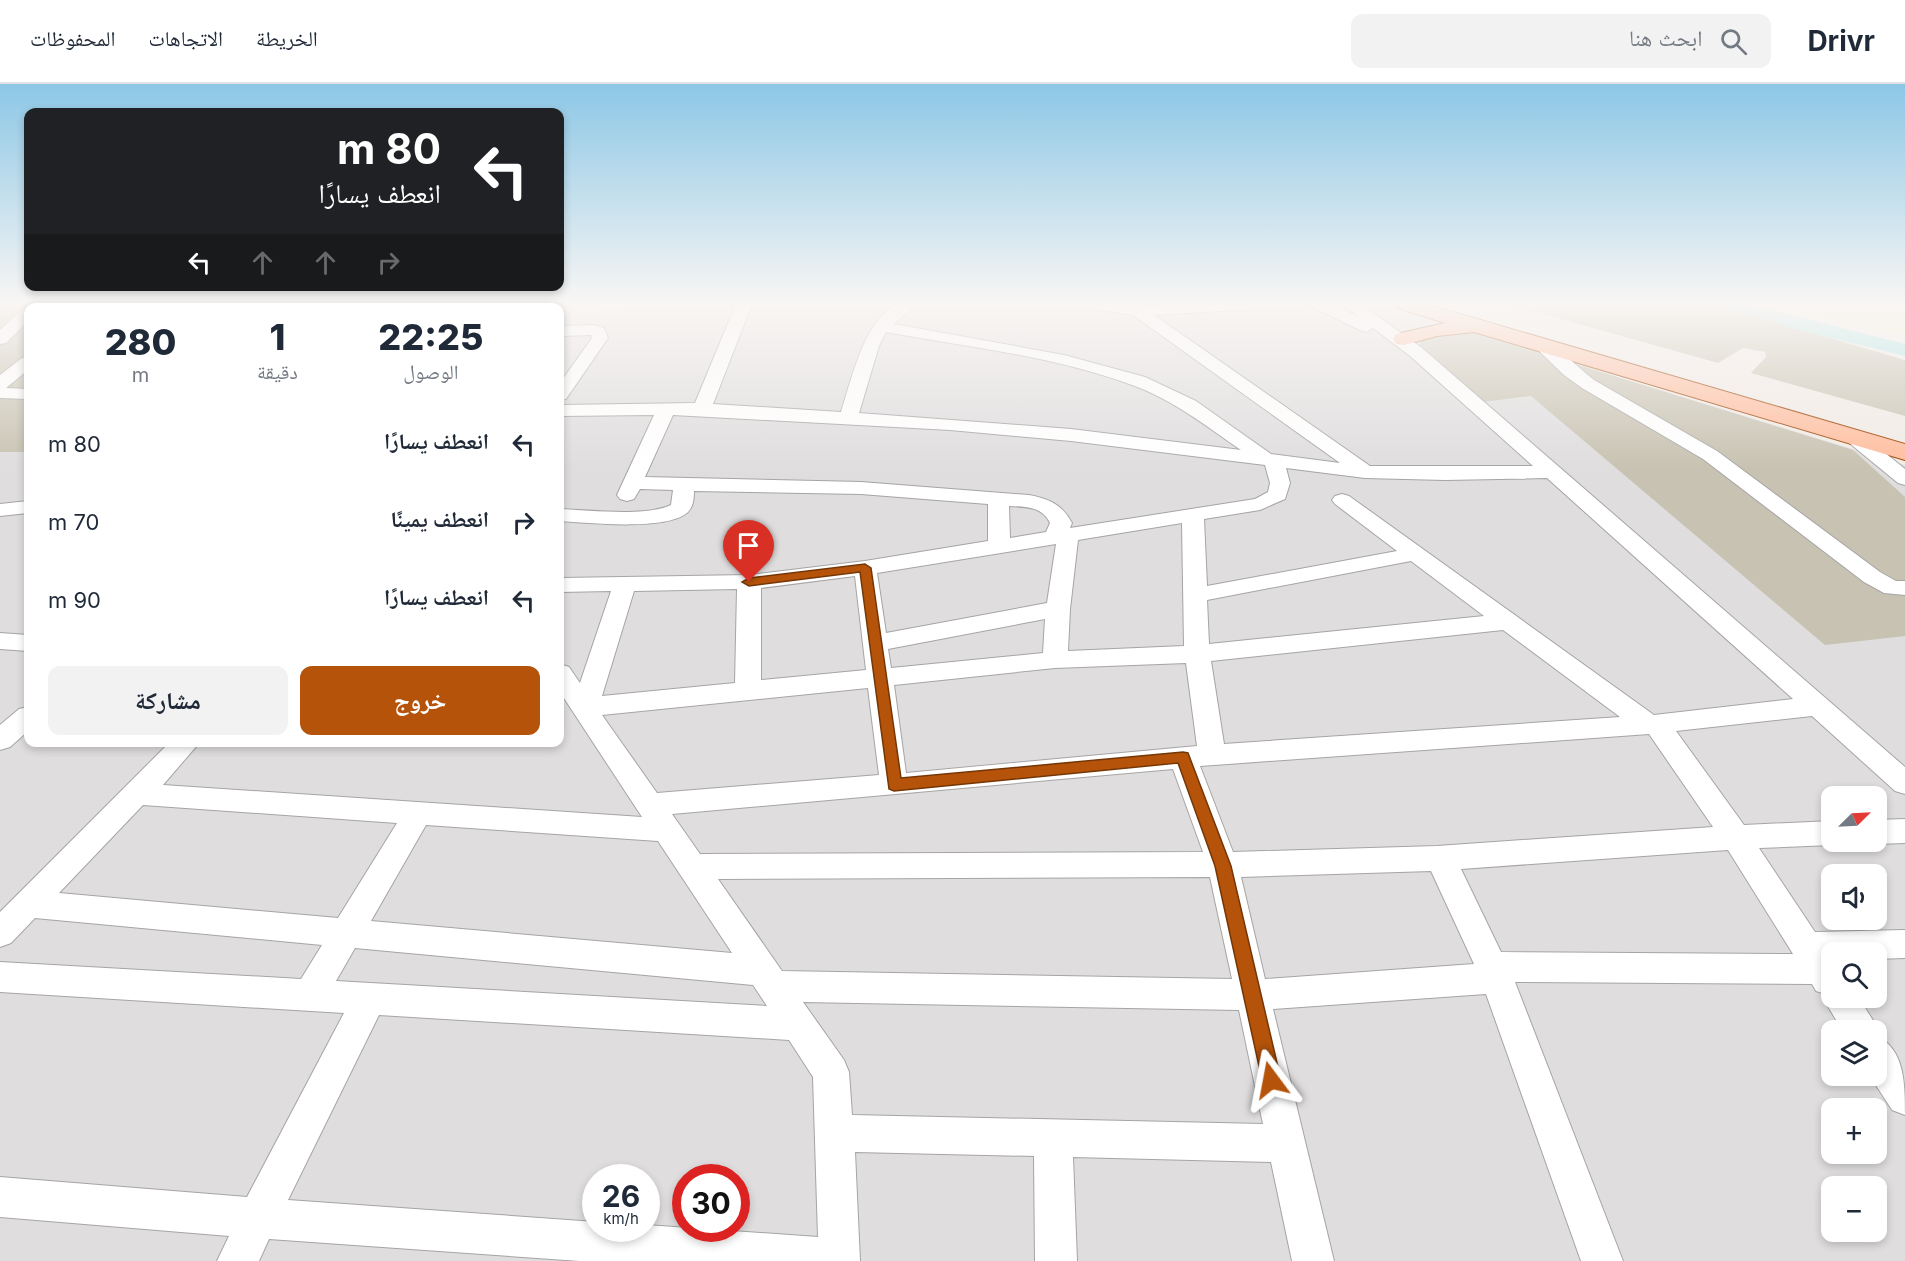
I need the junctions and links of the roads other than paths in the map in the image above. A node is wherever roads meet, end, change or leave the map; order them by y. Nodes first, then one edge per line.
1 (585, 359) edge
2 (722, 359) edge
3 (867, 359) edge
4 (1054, 359) edge
5 (1206, 359) edge
6 (1425, 359) edge
7 (1557, 359) edge
8 (1588, 359) edge
9 (1633, 359) edge
10 (24, 365) edge
11 (0, 384) edge
12 (564, 389) edge
13 (0, 393) edge
14 (24, 394) edge
15 (1189, 405) junction
16 (702, 409) junction
17 (564, 410) edge
18 (666, 410) junction
19 (849, 417) junction
20 (1855, 438) junction
21 (1905, 438) edge
22 (1176, 448) junction
23 (1905, 452) edge
24 (1271, 460) junction
25 (1365, 472) junction
26 (1554, 472) junction
27 (1905, 479) edge
28 (632, 483) junction
29 (683, 483) junction
30 (998, 498) junction
31 (1342, 500) dead end
32 (24, 507) edge
33 (0, 510) edge
34 (564, 515) edge
35 (1193, 515) junction
36 (616, 517) junction
37 (1062, 537) junction
38 (999, 545) junction
39 (1415, 554) junction
40 (865, 568) junction
41 (749, 582) junction
42 (625, 584) junction
43 (564, 585) edge
44 (1905, 588) edge
45 (1195, 595) junction
46 (1058, 609) junction
47 (1510, 621) junction
48 (0, 641) edge
49 (24, 643) edge
50 (877, 643) junction
51 (1197, 654) junction
52 (1055, 660) junction
53 (881, 676) junction
54 (568, 687) edge
55 (748, 691) junction
56 (1819, 706) junction
57 (24, 719) edge
58 (1652, 724) junction
59 (0, 740) edge
60 (182, 747) edge
61 (1198, 756) junction
62 (1903, 779) edge
63 (894, 785) junction
64 (136, 794) junction
65 (649, 805) junction
66 (417, 813) junction
67 (667, 830) junction
68 (1905, 831) edge
69 (1887, 832) edge
70 (1821, 833) edge
71 (1735, 836) junction
72 (1440, 858) junction
73 (1223, 866) junction
74 (692, 867) junction
75 (28, 904) junction
76 (0, 933) edge
77 (346, 934) junction
78 (1905, 944) edge
79 (1820, 967) edge
80 (1494, 973) junction
81 (0, 977) edge
82 (768, 978) junction
83 (309, 995) junction
84 (1252, 995) junction
85 (370, 998) junction
86 (799, 1024) junction
87 (1887, 1070) edge
88 (1905, 1097) edge
89 (836, 1133) junction
90 (1053, 1140) junction
91 (1286, 1143) junction
92 (0, 1197) edge
93 (258, 1218) junction
94 (839, 1260) edge
95 (238, 1261) edge
96 (1056, 1261) edge
97 (1313, 1261) edge
98 (1602, 1261) edge

1 - 12 street
2 - 16 street
3 - 19 street
4 - 15 street
5 - 25 street
6 - 26 street
7 - 44 street
8 - 20 main road
9 - 21 main road
10 - 11 street
13 - 14 street
15 - 22 street
15 - 24 street
16 - 18 street
16 - 19 street
17 - 18 street
18 - 28 street
19 - 22 street
20 - 23 main road
20 - 27 street
22 - 24 street
24 - 25 street
24 - 35 street
25 - 26 street
26 - 56 street
28 - 29 street
28 - 36 street
29 - 30 street
29 - 36 street
30 - 37 street
30 - 38 street
31 - 39 street
32 - 33 street
34 - 36 street
35 - 37 street
35 - 45 street
37 - 38 street
37 - 46 street
38 - 40 street
39 - 45 street
39 - 47 street
40 - 41 street
40 - 50 street
41 - 42 street
41 - 55 street
42 - 43 street
42 - 54 street
45 - 51 street
46 - 50 street
46 - 52 street
47 - 51 street
47 - 58 street
48 - 49 street
50 - 53 street
51 - 52 street
51 - 61 street
52 - 53 street
53 - 55 street
53 - 63 street
54 - 55 street
54 - 65 street
56 - 58 street
56 - 62 street
57 - 59 street
58 - 61 street
58 - 71 street
60 - 64 street
61 - 63 street
61 - 73 street
63 - 65 street
64 - 66 street
64 - 75 street
65 - 67 street
66 - 67 street
66 - 77 street
67 - 74 street
68 - 69 street
70 - 71 street
71 - 72 street
71 - 79 street
72 - 73 street
72 - 80 street
73 - 74 street
73 - 84 street
74 - 82 street
75 - 76 street
75 - 77 street
77 - 82 street
77 - 83 street
78 - 79 street
79 - 80 street
80 - 84 street
80 - 98 street
81 - 83 street
82 - 84 street
82 - 86 street
83 - 85 street
84 - 91 street
85 - 86 street
85 - 93 street
86 - 89 street
87 - 88 street
89 - 90 street
89 - 94 street
90 - 91 street
90 - 96 street
91 - 97 street
92 - 93 street
93 - 94 street
93 - 95 street

